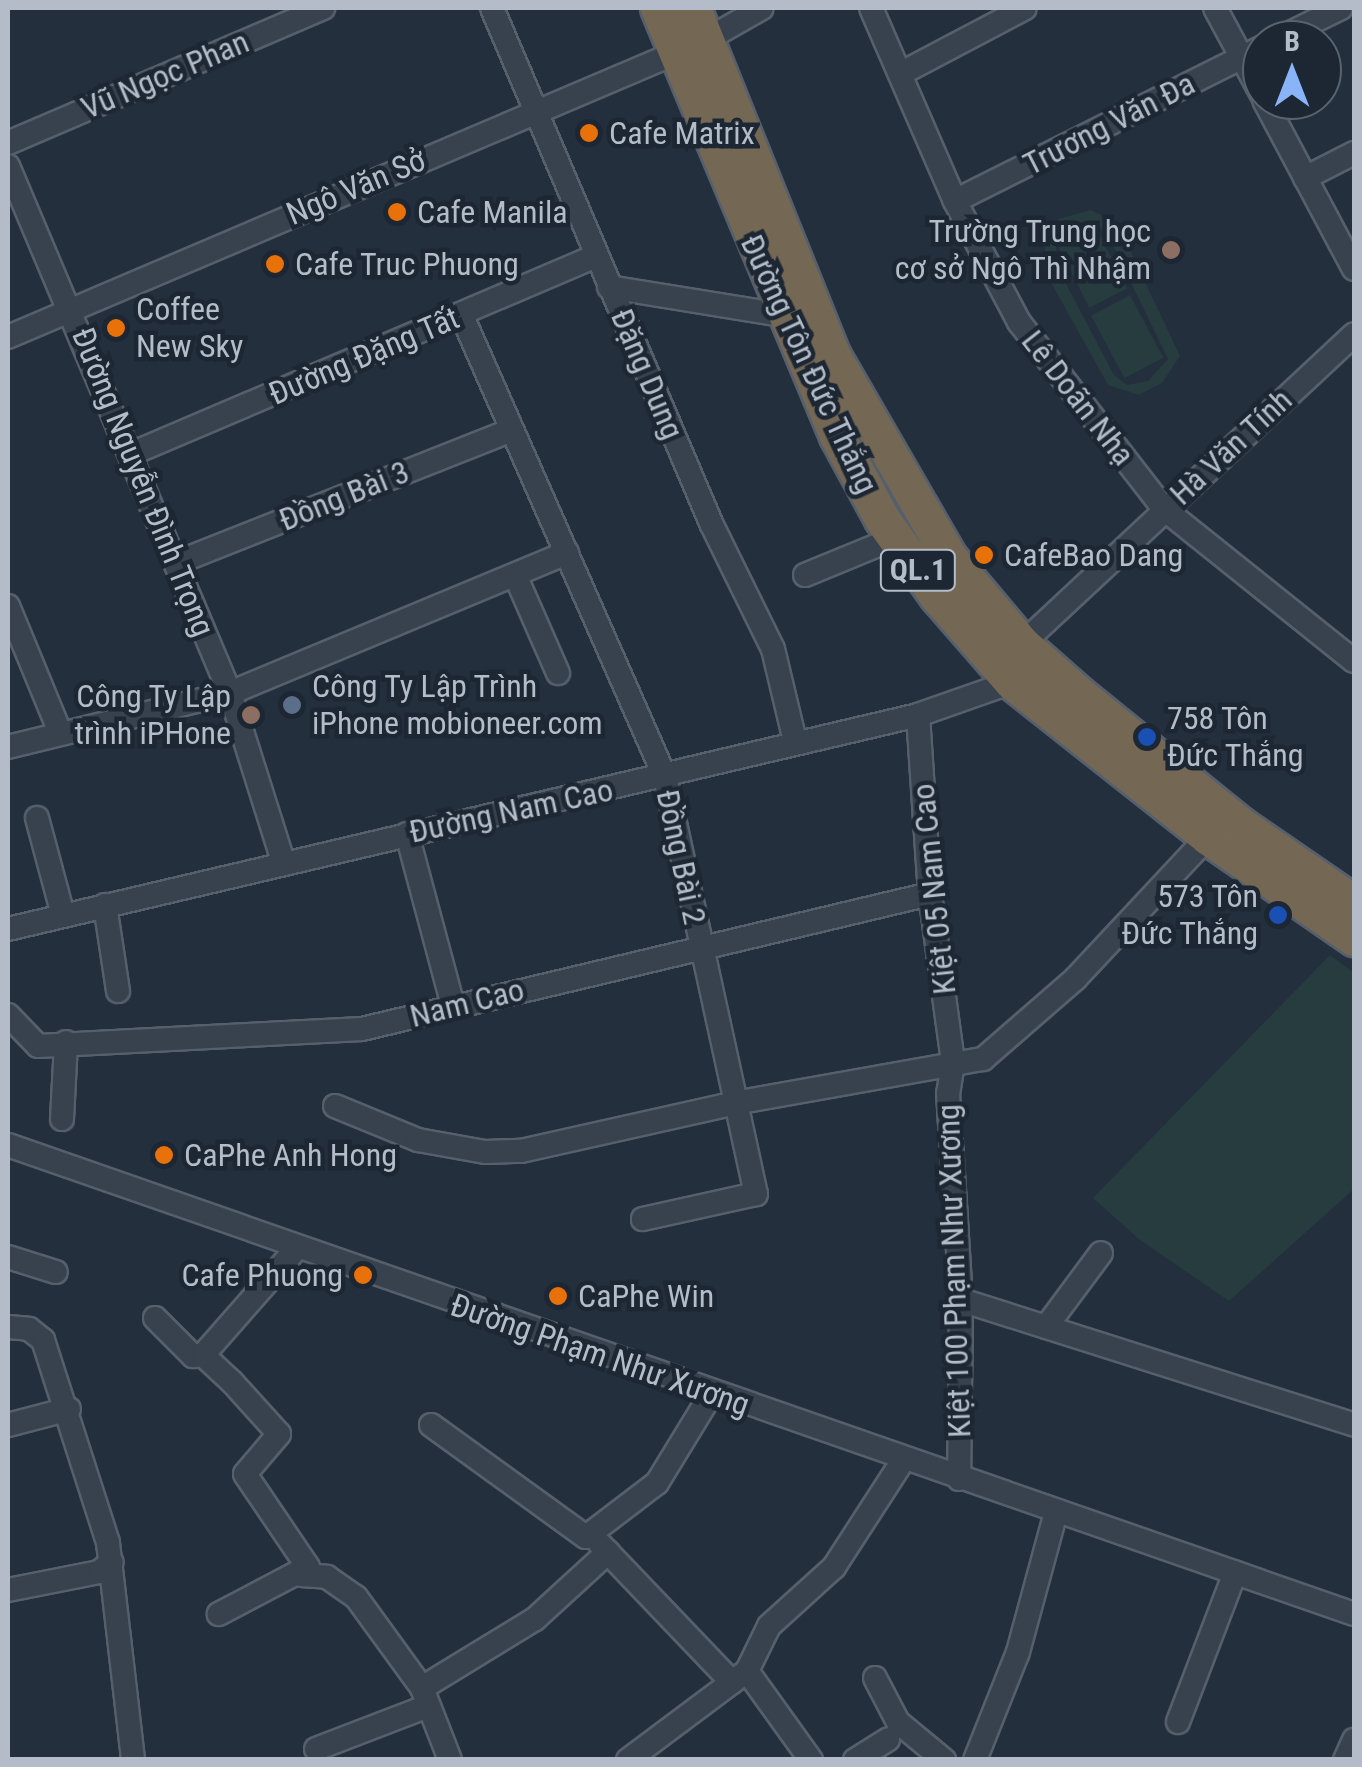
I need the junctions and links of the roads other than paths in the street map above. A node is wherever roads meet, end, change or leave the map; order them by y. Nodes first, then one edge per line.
1 (324, 8) edge
2 (492, 8) edge
3 (658, 8) edge
4 (762, 8) edge
5 (871, 8) edge
6 (1025, 8) edge
7 (1215, 8) edge
8 (1341, 8) edge
9 (1317, 20) edge
10 (691, 33) edge
11 (1242, 40) edge
12 (1242, 57) edge
13 (900, 74) junction
14 (534, 111) junction
15 (1275, 120) edge
16 (8, 143) edge
17 (1354, 153) edge
18 (8, 166) edge
19 (1305, 178) junction
20 (955, 201) junction
21 (596, 256) junction
22 (1354, 269) edge
23 (610, 287) junction
24 (72, 310) junction
25 (781, 315) junction
26 (462, 316) junction
27 (1354, 334) edge
28 (8, 337) edge
29 (512, 430) junction
30 (131, 454) junction
31 (1164, 509) junction
32 (895, 538) junction
33 (566, 554) junction
34 (176, 563) junction
35 (515, 575) junction
36 (805, 575) dead end
37 (8, 606) edge
38 (1022, 644) junction
39 (1354, 661) edge
40 (558, 674) dead end
41 (1012, 682) junction
42 (230, 693) junction
43 (918, 716) junction
44 (59, 730) junction
45 (795, 741) junction
46 (8, 747) edge
47 (665, 777) junction
48 (37, 818) dead end
49 (407, 834) junction
50 (1208, 836) junction
51 (283, 861) junction
52 (930, 894) junction
53 (1354, 903) edge
54 (104, 905) junction
55 (64, 915) junction
56 (8, 928) edge
57 (1354, 938) edge
58 (699, 946) junction
59 (118, 991) dead end
60 (453, 1006) junction
61 (8, 1016) edge
62 (66, 1042) junction
63 (953, 1063) junction
64 (736, 1103) junction
65 (335, 1106) dead end
66 (62, 1119) dead end
67 (8, 1145) edge
68 (642, 1219) dead end
69 (297, 1248) junction
70 (1101, 1252) dead end
71 (8, 1257) edge
72 (56, 1272) dead end
73 (961, 1300) junction
74 (156, 1318) dead end
75 (8, 1327) edge
76 (1046, 1327) junction
77 (203, 1355) junction
78 (712, 1394) junction
79 (69, 1409) junction
80 (8, 1425) edge
81 (1354, 1425) edge
82 (432, 1426) dead end
83 (904, 1459) junction
84 (959, 1478) junction
85 (1056, 1512) junction
86 (600, 1544) junction
87 (112, 1562) junction
88 (1235, 1573) junction
89 (301, 1575) junction
90 (8, 1590) edge
91 (218, 1614) dead end
92 (1354, 1614) edge
93 (740, 1676) junction
94 (875, 1678) dead end
95 (425, 1697) junction
96 (1178, 1722) dead end
97 (888, 1739) dead end
98 (1354, 1740) edge
99 (316, 1749) dead end
100 (132, 1759) edge
101 (450, 1760) edge
102 (628, 1760) edge
103 (810, 1760) edge
104 (855, 1760) edge
105 (944, 1760) edge
106 (975, 1760) edge
107 (1345, 1760) edge

1 - 16 street, Vũ Ngọc Phan
2 - 14 street, Đặng Dung
3 - 10 highway, Đường Tôn Đức Thắng / QL.1
4 - 10 street, Ngô Văn Sở
5 - 13 street, Lê Doãn Nhạ
6 - 13 street
7 - 11 street
8 - 9 street
10 - 14 street, Ngô Văn Sở
10 - 25 highway, Đường Tôn Đức Thắng / QL.1
10 - 38 highway, Đường Tôn Đức Thắng / QL.1
12 - 20 street, Trương Văn Đa
13 - 20 street, Lê Doãn Nhạ
14 - 21 street, Đặng Dung
14 - 24 street, Ngô Văn Sở
15 - 19 street
17 - 19 street
18 - 24 street, Đường Nguyễn Đình Trọng
19 - 22 street
20 - 31 street, Lê Doãn Nhạ
21 - 23 street, Đặng Dung
21 - 26 street, Đường Đặng Tất
23 - 25 street
23 - 45 street, Đặng Dung
24 - 28 street, Ngô Văn Sở
24 - 30 street, Đường Nguyễn Đình Trọng
25 - 32 highway, Đường Tôn Đức Thắng / QL.1
26 - 29 street, Đồng Bài 2
26 - 30 street, Đường Đặng Tất
27 - 31 street, Hà Văn Tính
29 - 33 street, Đồng Bài 2
29 - 34 street, Đồng Bài 3
30 - 34 street, Đường Nguyễn Đình Trọng
31 - 38 street, Hà Văn Tính
31 - 39 street, Lê Doãn Nhạ
32 - 36 street
32 - 41 highway, Đường Tôn Đức Thắng / QL.1
33 - 35 street
33 - 47 street, Đồng Bài 2
34 - 42 street, Đường Nguyễn Đình Trọng
35 - 40 street
35 - 42 street
37 - 44 street
38 - 53 highway, Đường Tôn Đức Thắng / QL.1
41 - 43 street, Đường Nam Cao
41 - 50 highway, Đường Tôn Đức Thắng / QL.1
42 - 44 street
42 - 51 street, Đường Nguyễn Đình Trọng
43 - 45 street, Đường Nam Cao
43 - 52 street, Kiệt 05 Nam Cao
44 - 46 street
45 - 47 street, Đường Nam Cao
47 - 49 street, Đường Nam Cao
47 - 58 street, Đồng Bài 2
48 - 55 street
49 - 51 street, Đường Nam Cao
49 - 60 street
50 - 57 highway, Đường Tôn Đức Thắng / QL.1
50 - 63 street
51 - 54 street, Đường Nam Cao
52 - 58 street, Nam Cao
52 - 63 street, Kiệt 05 Nam Cao
54 - 55 street, Đường Nam Cao
54 - 59 street
55 - 56 street, Đường Nam Cao
58 - 60 street, Nam Cao
58 - 64 street, Đồng Bài 2
60 - 62 street, Nam Cao
61 - 62 street, Nam Cao
62 - 66 street
63 - 64 street
63 - 73 street, Kiệt 100 Phạm Như Xương
64 - 65 street
64 - 68 street, Đồng Bài 2
67 - 69 street, Đường Phạm Như Xương
69 - 77 street
69 - 78 street, Đường Phạm Như Xương
70 - 76 street
71 - 72 street
73 - 76 street
73 - 84 street, Kiệt 100 Phạm Như Xương
74 - 77 street
75 - 79 street
76 - 81 street
77 - 89 street
78 - 83 street, Đường Phạm Như Xương
78 - 86 street
79 - 80 street
79 - 87 street
82 - 86 street
83 - 84 street, Đường Phạm Như Xương
83 - 93 street
84 - 85 street, Đường Phạm Như Xương
85 - 88 street, Đường Phạm Như Xương
85 - 106 street
86 - 93 street
86 - 95 street
87 - 90 street
87 - 100 street
88 - 92 street, Đường Phạm Như Xương
88 - 96 street
89 - 91 street
89 - 95 street
93 - 102 street
93 - 103 street
94 - 105 street
95 - 99 street
95 - 101 street
97 - 104 street
98 - 107 street

